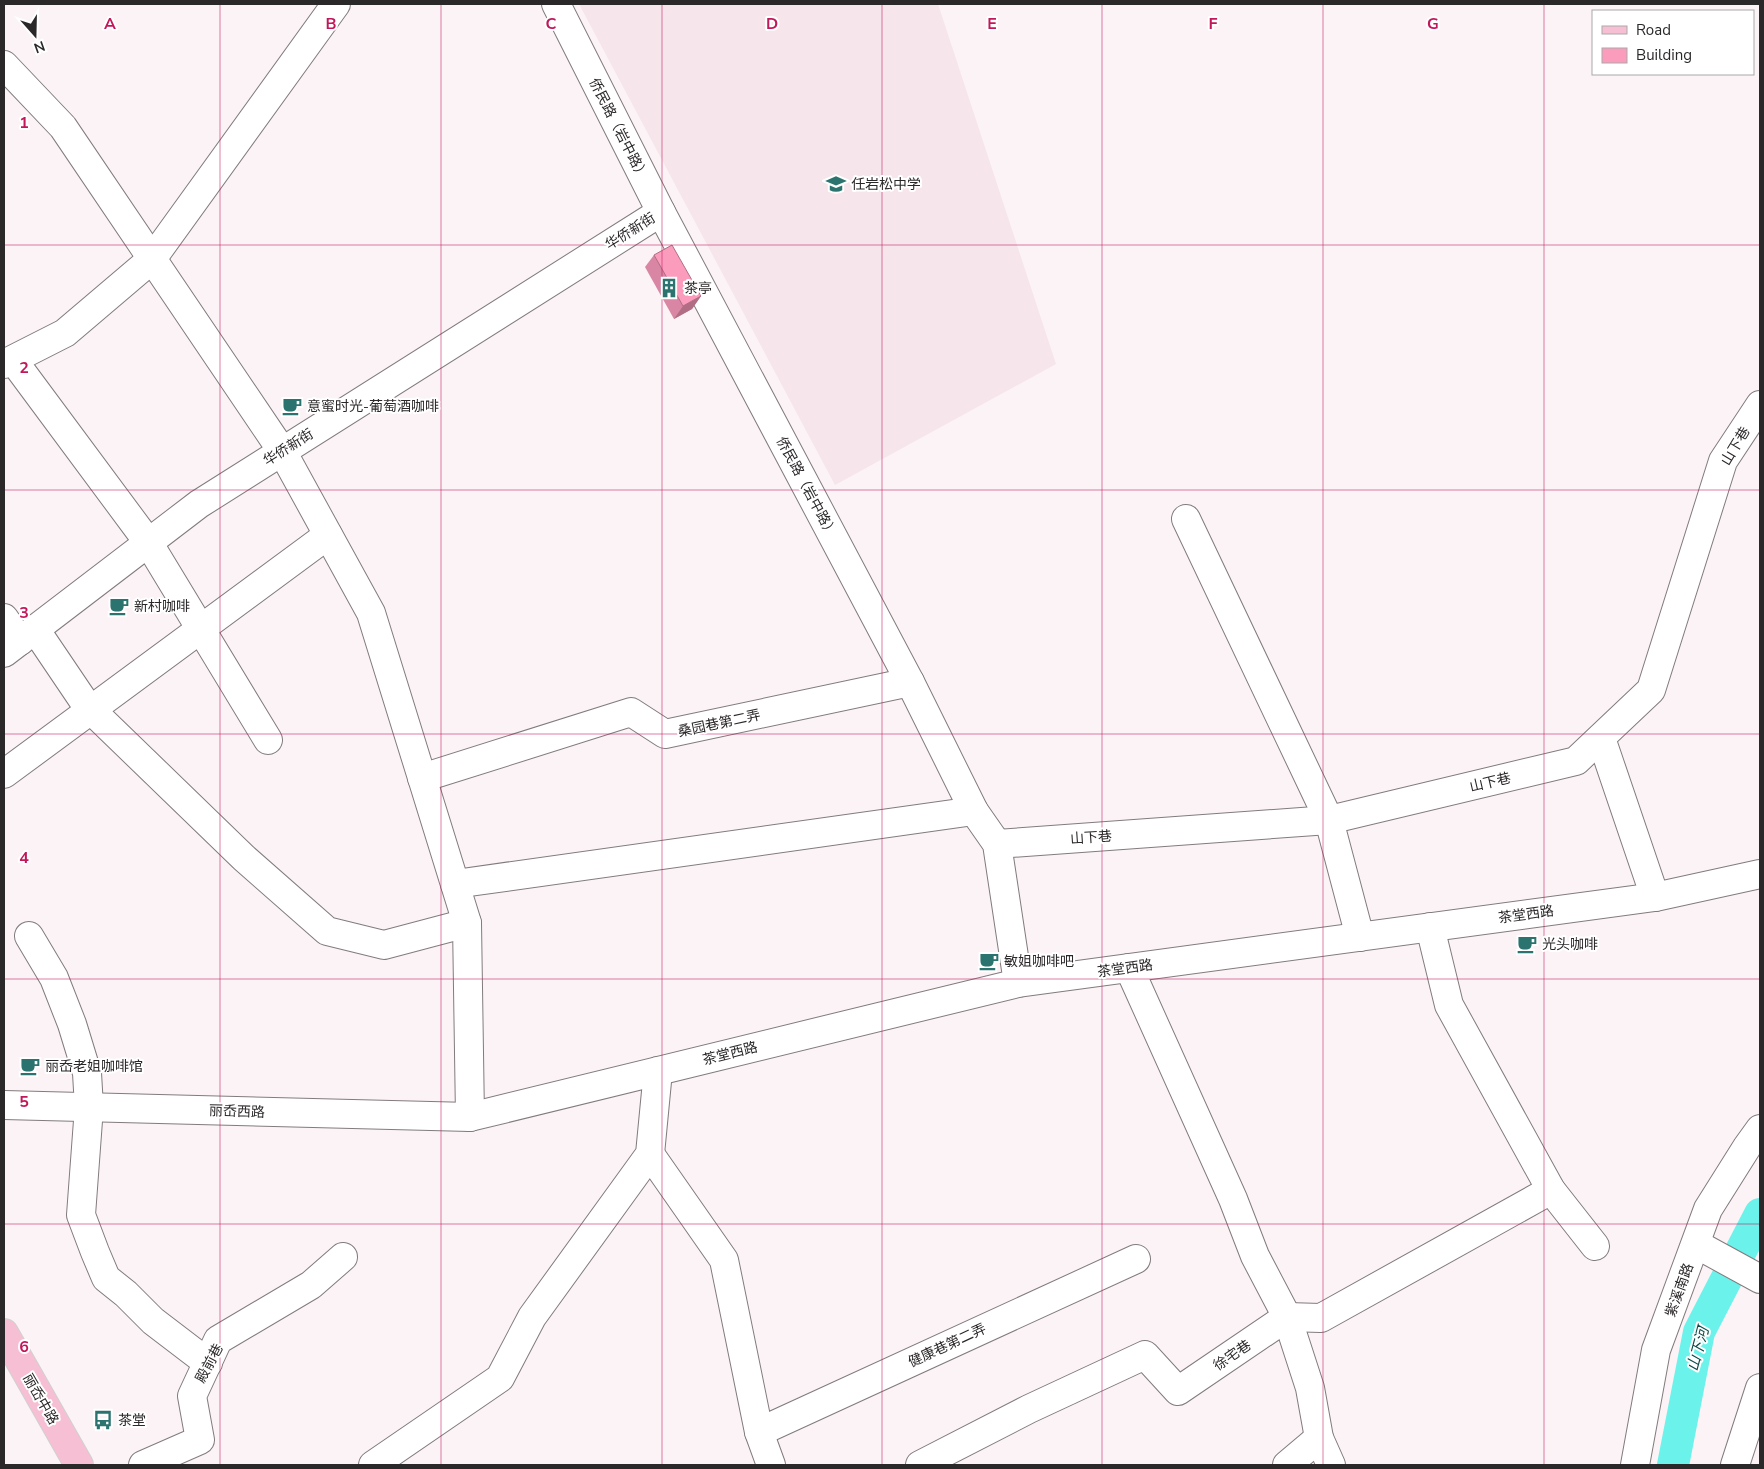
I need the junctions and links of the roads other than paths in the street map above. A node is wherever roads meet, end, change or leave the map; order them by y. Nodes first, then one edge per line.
1 (336, 4) edge
2 (556, 4) edge
3 (4, 66) edge
4 (661, 212) junction
5 (152, 259) junction
6 (8, 362) edge
7 (1760, 405) edge
8 (282, 451) junction
9 (1186, 519) dead end
10 (328, 535) junction
11 (148, 542) junction
12 (4, 618) edge
13 (201, 629) junction
14 (20, 641) edge
15 (910, 682) junction
16 (91, 710) junction
17 (1601, 738) junction
18 (268, 740) dead end
19 (4, 774) edge
20 (422, 778) junction
21 (974, 811) junction
22 (1329, 820) junction
23 (997, 844) junction
24 (1756, 880) edge
25 (455, 884) junction
26 (1655, 897) junction
27 (467, 923) junction
28 (1430, 927) junction
29 (29, 936) dead end
30 (1360, 937) junction
31 (1129, 968) junction
32 (1018, 983) junction
33 (658, 1071) junction
34 (4, 1105) edge
35 (89, 1107) junction
36 (470, 1117) junction
37 (1760, 1129) edge
38 (650, 1154) junction
39 (1551, 1190) junction
40 (1696, 1244) junction
41 (1596, 1246) dead end
42 (343, 1257) dead end
43 (1136, 1259) dead end
44 (1760, 1279) edge
45 (1286, 1318) junction
46 (4, 1333) edge
47 (208, 1362) junction
48 (1760, 1388) edge
49 (759, 1432) junction
50 (1320, 1438) junction
51 (72, 1462) edge
52 (143, 1465) edge
53 (374, 1465) edge
54 (771, 1465) edge
55 (920, 1465) edge
56 (1287, 1465) edge
57 (1332, 1465) edge
58 (1635, 1465) edge
59 (1735, 1465) edge

1 - 5 street
2 - 4 street, 侨民路（岩中路）
3 - 5 street
4 - 8 street, 华侨新街
4 - 15 street, 侨民路（岩中路）
5 - 6 street
5 - 8 street
6 - 11 street
7 - 17 street, 山下巷
8 - 10 street
8 - 11 street, 华侨新街
9 - 22 street
10 - 13 street
10 - 20 street
11 - 13 street
11 - 14 street, 华侨新街
12 - 14 street
13 - 16 street
13 - 18 street
14 - 16 street
15 - 20 street, 桑园巷第二弄
15 - 21 street, 侨民路（岩中路）
16 - 19 street
16 - 27 street
17 - 22 street, 山下巷
17 - 26 street
20 - 25 street
21 - 23 street, 侨民路（岩中路）
21 - 25 street
22 - 23 street, 山下巷
22 - 30 street
23 - 32 street, 侨民路（岩中路）
24 - 26 street, 茶堂西路
25 - 27 street
26 - 28 street, 茶堂西路
27 - 36 street
28 - 30 street, 茶堂西路
28 - 39 street
29 - 35 street
30 - 31 street, 茶堂西路
31 - 32 street, 茶堂西路
31 - 45 street
32 - 33 street, 茶堂西路
33 - 36 street, 茶堂西路
33 - 38 street
34 - 35 street, 丽岙西路
35 - 36 street, 丽岙西路
35 - 47 street
37 - 40 street, 紫溪南路
38 - 49 street
38 - 53 street
39 - 41 street
39 - 45 street
40 - 44 street
40 - 58 street, 紫溪南路
42 - 47 street, 殿前巷
43 - 49 street, 健康巷第二弄
45 - 50 street
45 - 55 street, 徐宅巷
46 - 51 main road, 丽岙中路
47 - 52 street, 殿前巷
48 - 59 street
49 - 54 street
50 - 56 street
50 - 57 street

